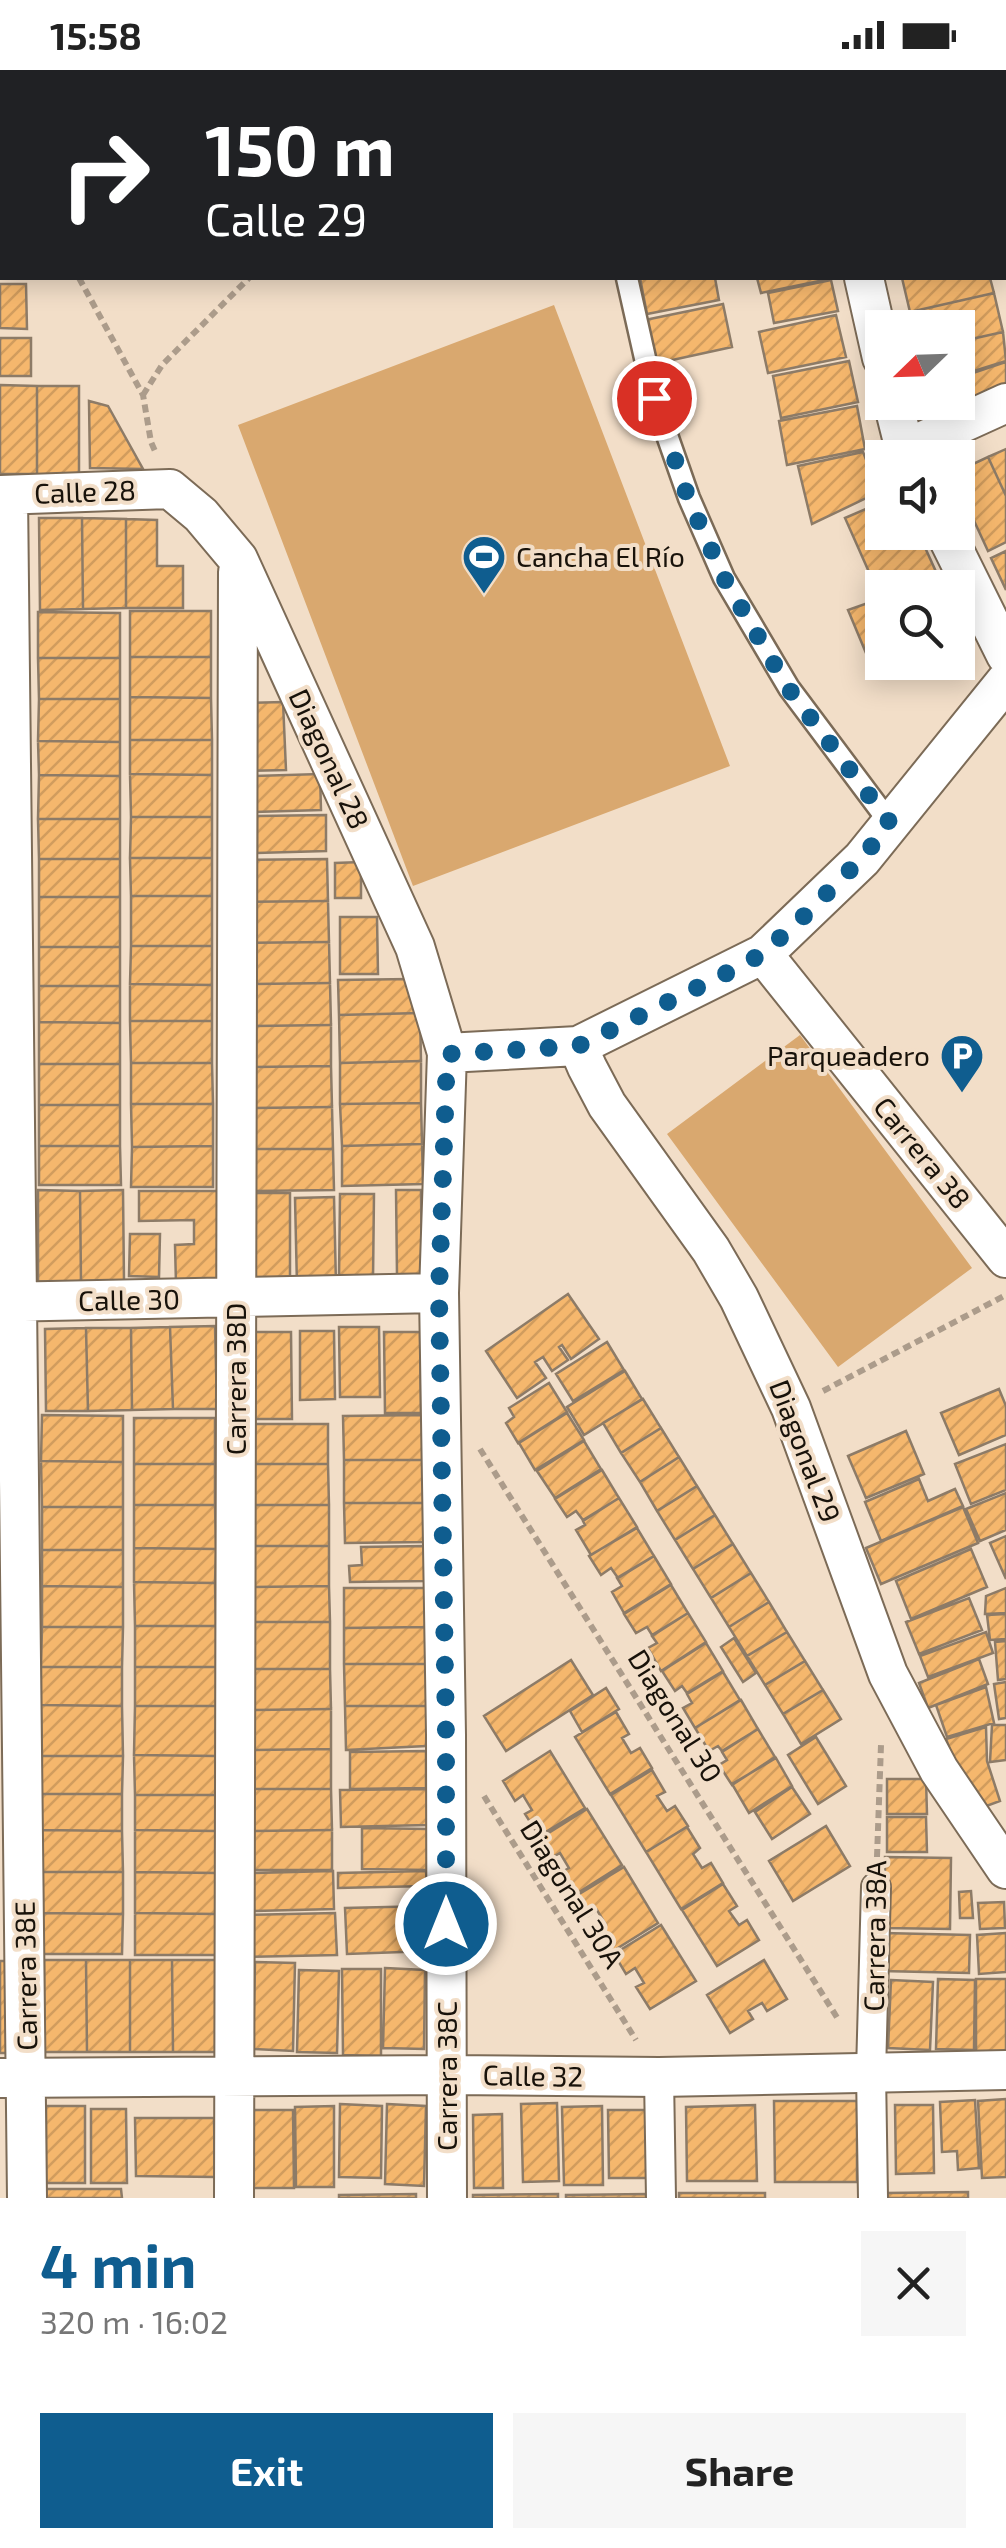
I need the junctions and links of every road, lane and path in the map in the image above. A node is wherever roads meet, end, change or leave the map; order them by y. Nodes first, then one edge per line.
1 (80, 280) edge
2 (248, 280) edge
3 (627, 280) edge
4 (864, 280) edge
5 (871, 310) edge
6 (143, 395) junction
7 (1006, 404) edge
8 (933, 440) edge
9 (170, 489) junction
10 (4, 495) edge
11 (954, 550) edge
12 (238, 559) junction
13 (1006, 655) edge
14 (1006, 681) edge
15 (890, 823) junction
16 (762, 954) junction
17 (578, 1046) junction
18 (447, 1054) junction
19 (1006, 1258) edge
20 (439, 1293) junction
21 (1006, 1295) edge
22 (236, 1298) junction
23 (8, 1302) edge
24 (790, 1408) junction
25 (471, 1435) dead end
26 (446, 1736) junction
27 (881, 1742) dead end
28 (1006, 1868) edge
29 (876, 1886) joint
30 (840, 2022) dead end
31 (1006, 2070) edge
32 (871, 2072) junction
33 (446, 2075) junction
34 (659, 2077) junction
35 (14, 2078) edge
36 (234, 2078) junction
37 (27, 2198) edge
38 (234, 2198) edge
39 (447, 2198) edge
40 (660, 2198) edge
41 (873, 2198) edge

1 - 6 path
2 - 6 path
3 - 15 lane
4 - 5 street
6 - 9 path
7 - 8 street
9 - 10 street, Calle 28
9 - 12 street, Diagonal 28
10 - 23 street, Carrera 38E
11 - 13 street
12 - 18 street, Diagonal 28
12 - 22 street, Carrera 38D
14 - 15 street
15 - 16 street
16 - 17 street
16 - 19 street, Carrera 38
17 - 18 street
17 - 24 street, Diagonal 29
18 - 20 street, Carrera 38C
20 - 22 street, Calle 30
20 - 26 street, Carrera 38C
21 - 24 path
22 - 23 street, Calle 30
22 - 36 street, Carrera 38D
23 - 35 street, Carrera 38E
24 - 28 street, Diagonal 29
25 - 30 path, Diagonal 30
26 - 33 street, Carrera 38C
26 - 34 path, Diagonal 30A
27 - 29 path, Carrera 38A
29 - 32 street, Carrera 38A
31 - 32 street, Calle 32
32 - 34 street, Calle 32
32 - 41 street, Carrera 38A
33 - 34 street, Calle 32
33 - 36 street, Calle 32
33 - 39 street, Carrera 38C
34 - 40 street
35 - 36 street, Calle 32
35 - 37 street, Carrera 38E
36 - 38 street, Carrera 38D

